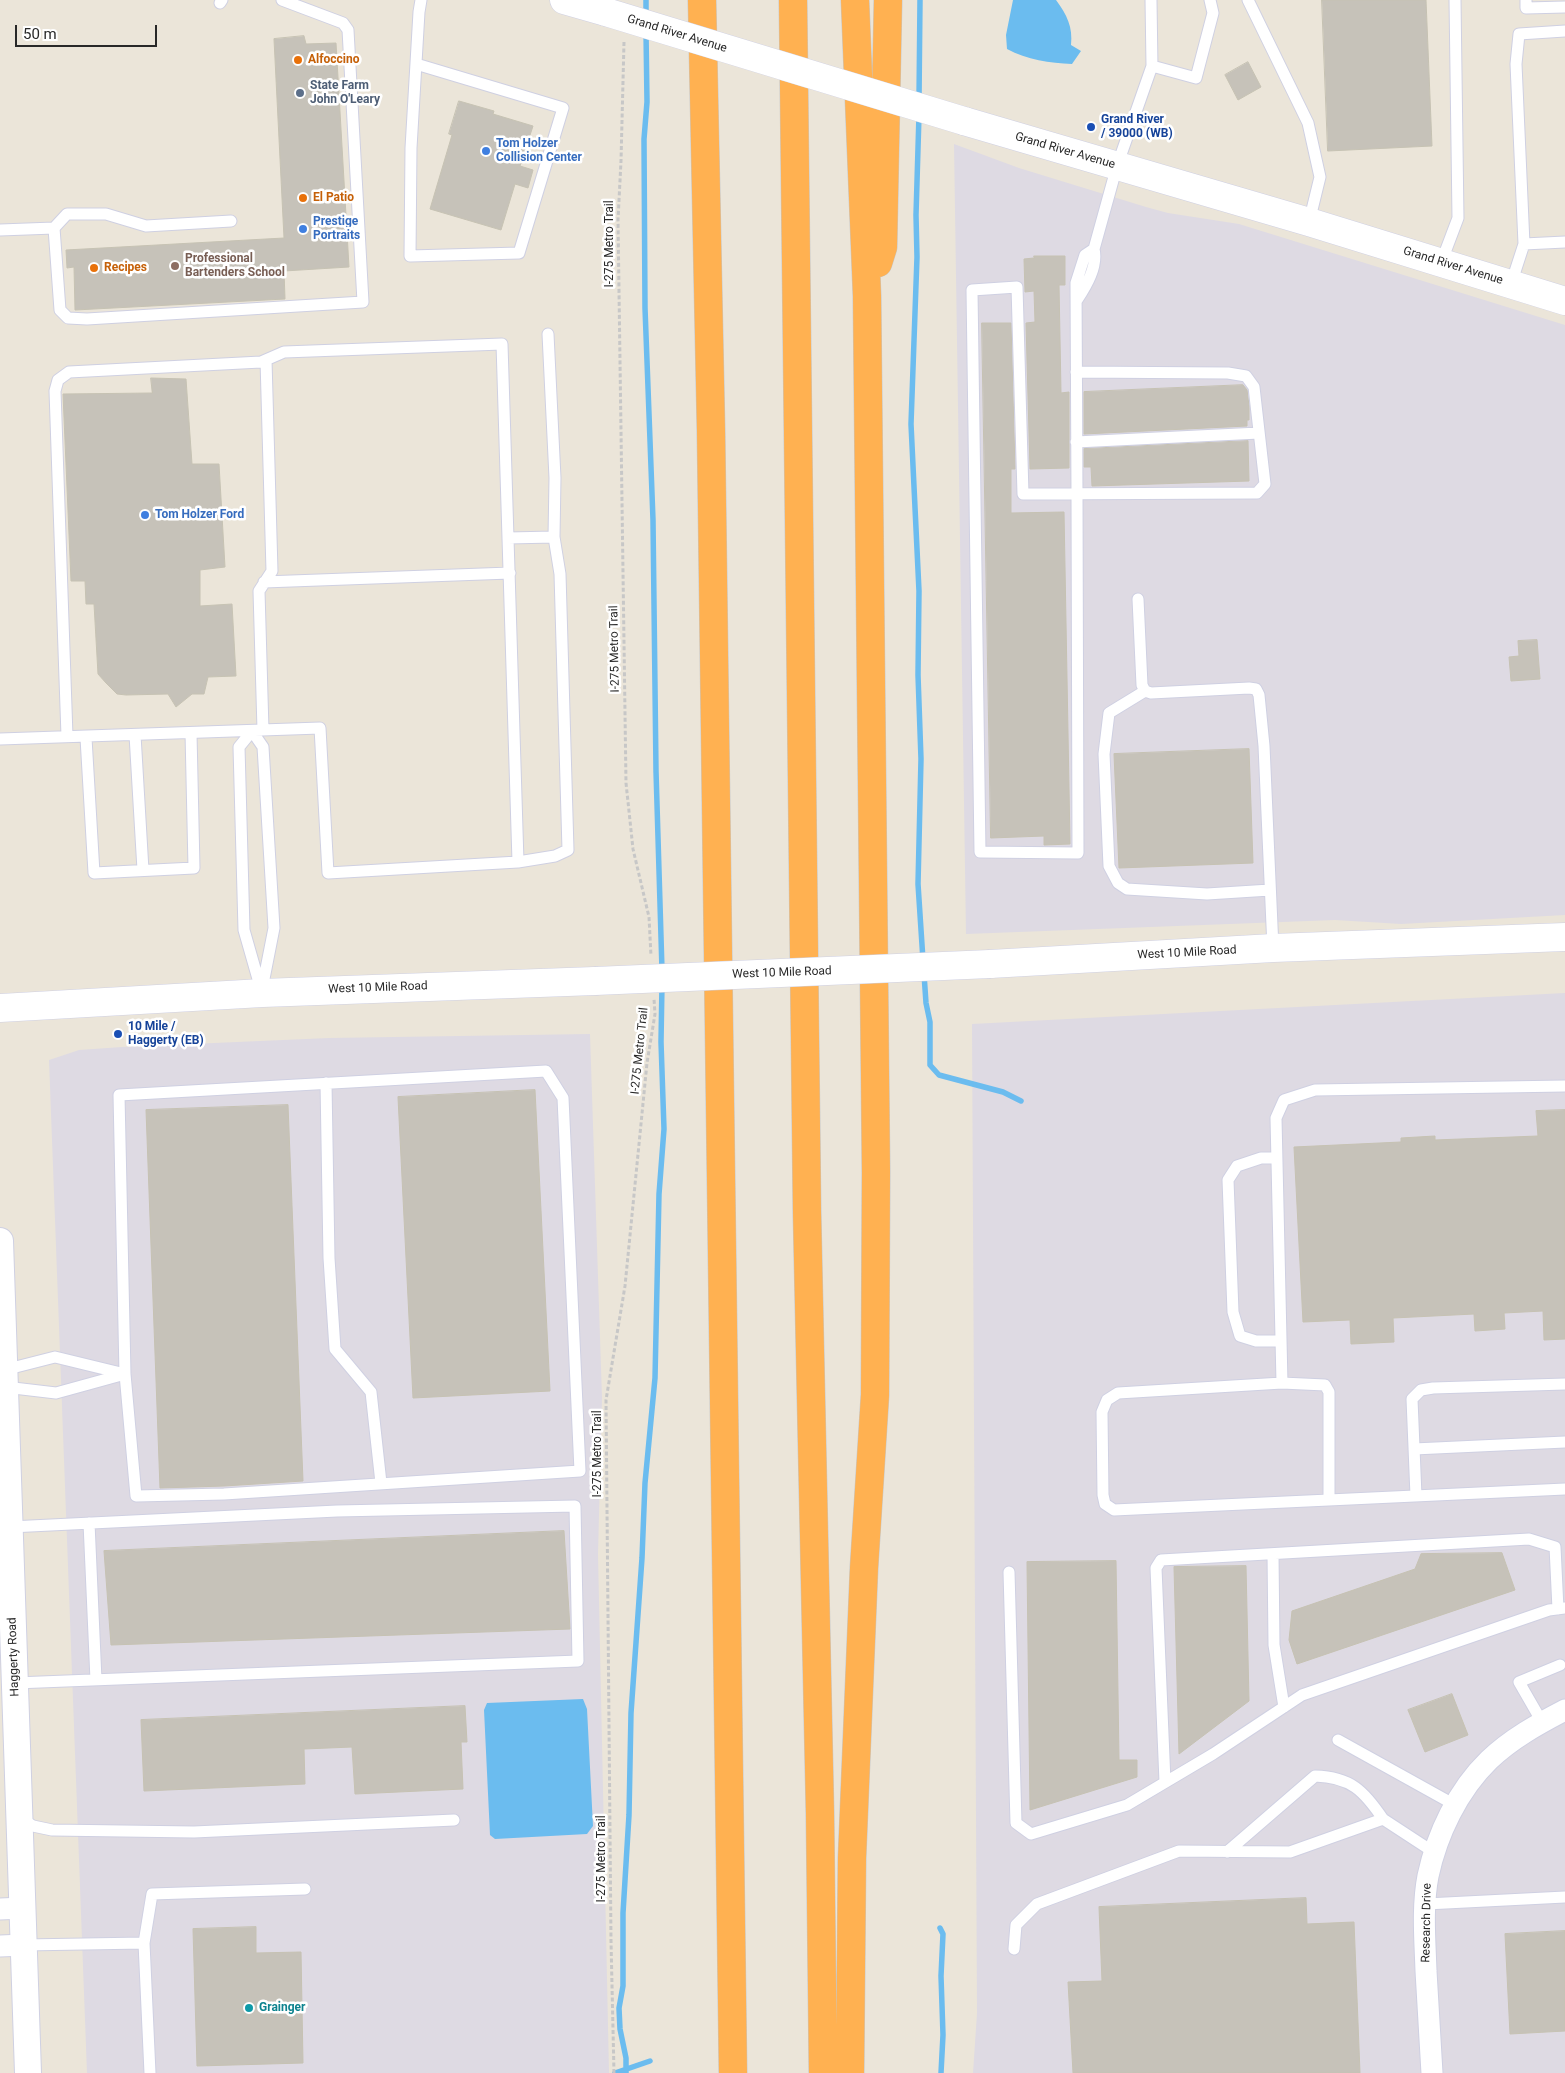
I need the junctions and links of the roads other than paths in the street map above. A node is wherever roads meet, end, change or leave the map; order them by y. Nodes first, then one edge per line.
1 (282, 0) edge
2 (421, 0) edge
3 (564, 0) edge
4 (702, 0) edge
5 (793, 0) edge
6 (855, 0) edge
7 (888, 0) edge
8 (1150, 0) edge
9 (1210, 0) edge
10 (1248, 0) edge
11 (1455, 0) edge
12 (1526, 0) edge
13 (1565, 7) edge
14 (1565, 31) edge
15 (416, 64) junction
16 (1152, 66) junction
17 (1117, 166) junction
18 (231, 221) dead end
19 (1309, 222) junction
20 (54, 228) junction
21 (0, 230) edge
22 (1565, 242) edge
23 (1524, 244) junction
24 (1441, 263) junction
25 (1510, 284) junction
26 (867, 296) junction
27 (1565, 301) edge
28 (548, 334) dead end
29 (266, 360) junction
30 (1076, 372) junction
31 (1259, 432) junction
32 (1076, 442) junction
33 (1077, 495) junction
34 (554, 536) junction
35 (508, 538) junction
36 (510, 573) junction
37 (264, 582) junction
38 (1138, 599) dead end
39 (1145, 691) junction
40 (257, 730) junction
41 (191, 733) junction
42 (135, 735) junction
43 (67, 736) junction
44 (86, 738) junction
45 (0, 739) edge
46 (518, 862) junction
47 (143, 870) junction
48 (1270, 890) junction
49 (1565, 937) edge
50 (1273, 948) junction
51 (262, 992) junction
52 (0, 1008) edge
53 (326, 1083) junction
54 (1565, 1086) edge
55 (1276, 1158) junction
56 (0, 1241) edge
57 (1281, 1341) junction
58 (125, 1374) junction
59 (5, 1378) junction
60 (1282, 1384) junction
61 (1565, 1384) edge
62 (1565, 1442) edge
63 (1414, 1449) junction
64 (381, 1483) junction
65 (1565, 1489) edge
66 (1416, 1496) junction
67 (1329, 1500) junction
68 (89, 1523) junction
69 (10, 1528) junction
70 (1273, 1554) junction
71 (1009, 1572) dead end
72 (1562, 1608) edge
73 (1560, 1665) dead end
74 (96, 1680) junction
75 (15, 1683) junction
76 (1284, 1707) junction
77 (1565, 1710) edge
78 (1542, 1722) junction
79 (1338, 1740) dead end
80 (1165, 1782) junction
81 (1455, 1805) junction
82 (20, 1818) junction
83 (1383, 1819) junction
84 (454, 1820) dead end
85 (1227, 1852) junction
86 (1435, 1853) junction
87 (305, 1889) dead end
88 (1565, 1897) edge
89 (1426, 1904) junction
90 (11, 1908) edge
91 (144, 1944) junction
92 (12, 1945) edge
93 (1014, 1949) dead end
94 (28, 2073) edge
95 (150, 2073) edge
96 (733, 2073) edge
97 (823, 2073) edge
98 (850, 2073) edge
99 (1432, 2073) edge

1 - 20 lane
2 - 15 lane
3 - 17 main road, Grand River Avenue, bridge
4 - 96 highway
5 - 97 highway
6 - 26 highway
7 - 26 highway
8 - 16 lane
9 - 16 lane
10 - 19 lane
11 - 24 lane
12 - 13 lane
14 - 23 lane
15 - 15 lane
16 - 17 lane
17 - 19 main road, Grand River Avenue
17 - 30 lane
18 - 20 lane
19 - 24 main road, Grand River Avenue
20 - 21 lane
22 - 23 lane
23 - 25 lane
24 - 25 main road, Grand River Avenue
25 - 27 main road, Grand River Avenue
26 - 98 highway
28 - 34 lane
29 - 35 lane
29 - 37 lane
29 - 43 lane
30 - 31 lane
30 - 32 lane
31 - 32 lane
31 - 33 lane
32 - 33 lane
33 - 33 lane
34 - 35 lane
34 - 46 lane
35 - 36 lane
36 - 37 lane
36 - 46 lane
37 - 40 lane
38 - 39 lane
39 - 48 lane
39 - 48 lane
40 - 41 lane
40 - 46 lane
40 - 51 lane
40 - 51 lane
41 - 42 lane
41 - 47 lane
42 - 44 lane
42 - 47 lane
43 - 44 lane
43 - 45 lane
44 - 47 lane
48 - 50 lane
49 - 50 main road, West 10 Mile Road
50 - 51 main road, West 10 Mile Road, bridge
51 - 52 main road, West 10 Mile Road
53 - 58 lane
53 - 64 lane
53 - 64 lane
54 - 55 lane
55 - 57 lane
55 - 57 lane
56 - 59 street, Haggerty Road
57 - 60 lane
58 - 59 lane
58 - 59 lane
58 - 64 lane
59 - 69 street, Haggerty Road
60 - 67 lane
60 - 67 lane
61 - 63 lane
62 - 63 lane
63 - 66 lane
65 - 66 lane
66 - 67 lane
68 - 69 lane
68 - 74 lane
68 - 74 lane
69 - 75 street, Haggerty Road
70 - 72 lane
70 - 76 lane
70 - 80 lane
71 - 80 lane
72 - 76 lane
73 - 78 lane
74 - 75 lane
75 - 82 street, Haggerty Road
76 - 80 lane
77 - 78 street, Research Drive
78 - 81 street, Research Drive
79 - 81 lane
81 - 86 street, Research Drive
82 - 84 lane
82 - 90 street, Haggerty Road
83 - 85 lane
83 - 85 lane
83 - 86 lane
85 - 93 lane
86 - 89 street, Research Drive
87 - 91 lane
88 - 89 lane
89 - 99 street, Research Drive
90 - 92 street, Haggerty Road
91 - 92 lane
91 - 95 lane
92 - 94 street, Haggerty Road

